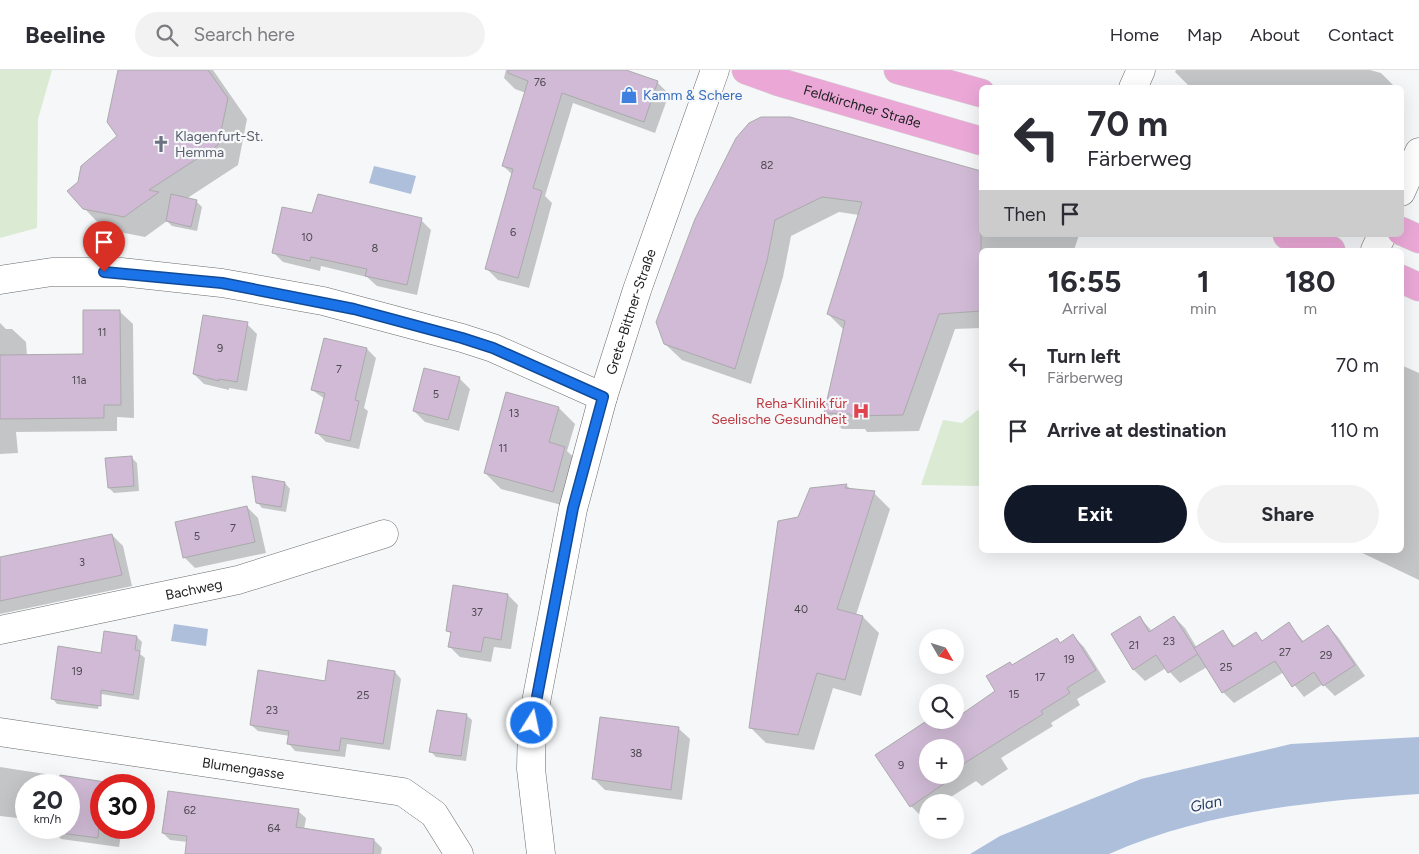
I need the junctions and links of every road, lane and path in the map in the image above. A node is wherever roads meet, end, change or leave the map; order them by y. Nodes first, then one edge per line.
1 (715, 70) edge
2 (746, 70) edge
3 (898, 70) edge
4 (1141, 70) edge
5 (1134, 85) edge
6 (979, 92) edge
7 (979, 140) edge
8 (1419, 152) edge
9 (1404, 185) edge
10 (1404, 232) edge
11 (1293, 237) edge
12 (1419, 239) edge
13 (1325, 248) edge
14 (0, 280) edge
15 (1404, 280) edge
16 (1419, 288) edge
17 (603, 397) junction
18 (384, 534) dead end
19 (0, 630) edge
20 (0, 732) edge
21 (459, 854) edge
22 (541, 854) edge

1 - 17 street, Grete-Bittner-Straße
2 - 7 main road, Feldkirchner Straße
3 - 6 main road
4 - 5 street
8 - 9 street
10 - 12 main road
11 - 13 main road
14 - 17 street
15 - 16 main road
17 - 22 street, Grete-Bittner-Straße
18 - 19 street, Bachweg
20 - 21 street, Blumengasse

